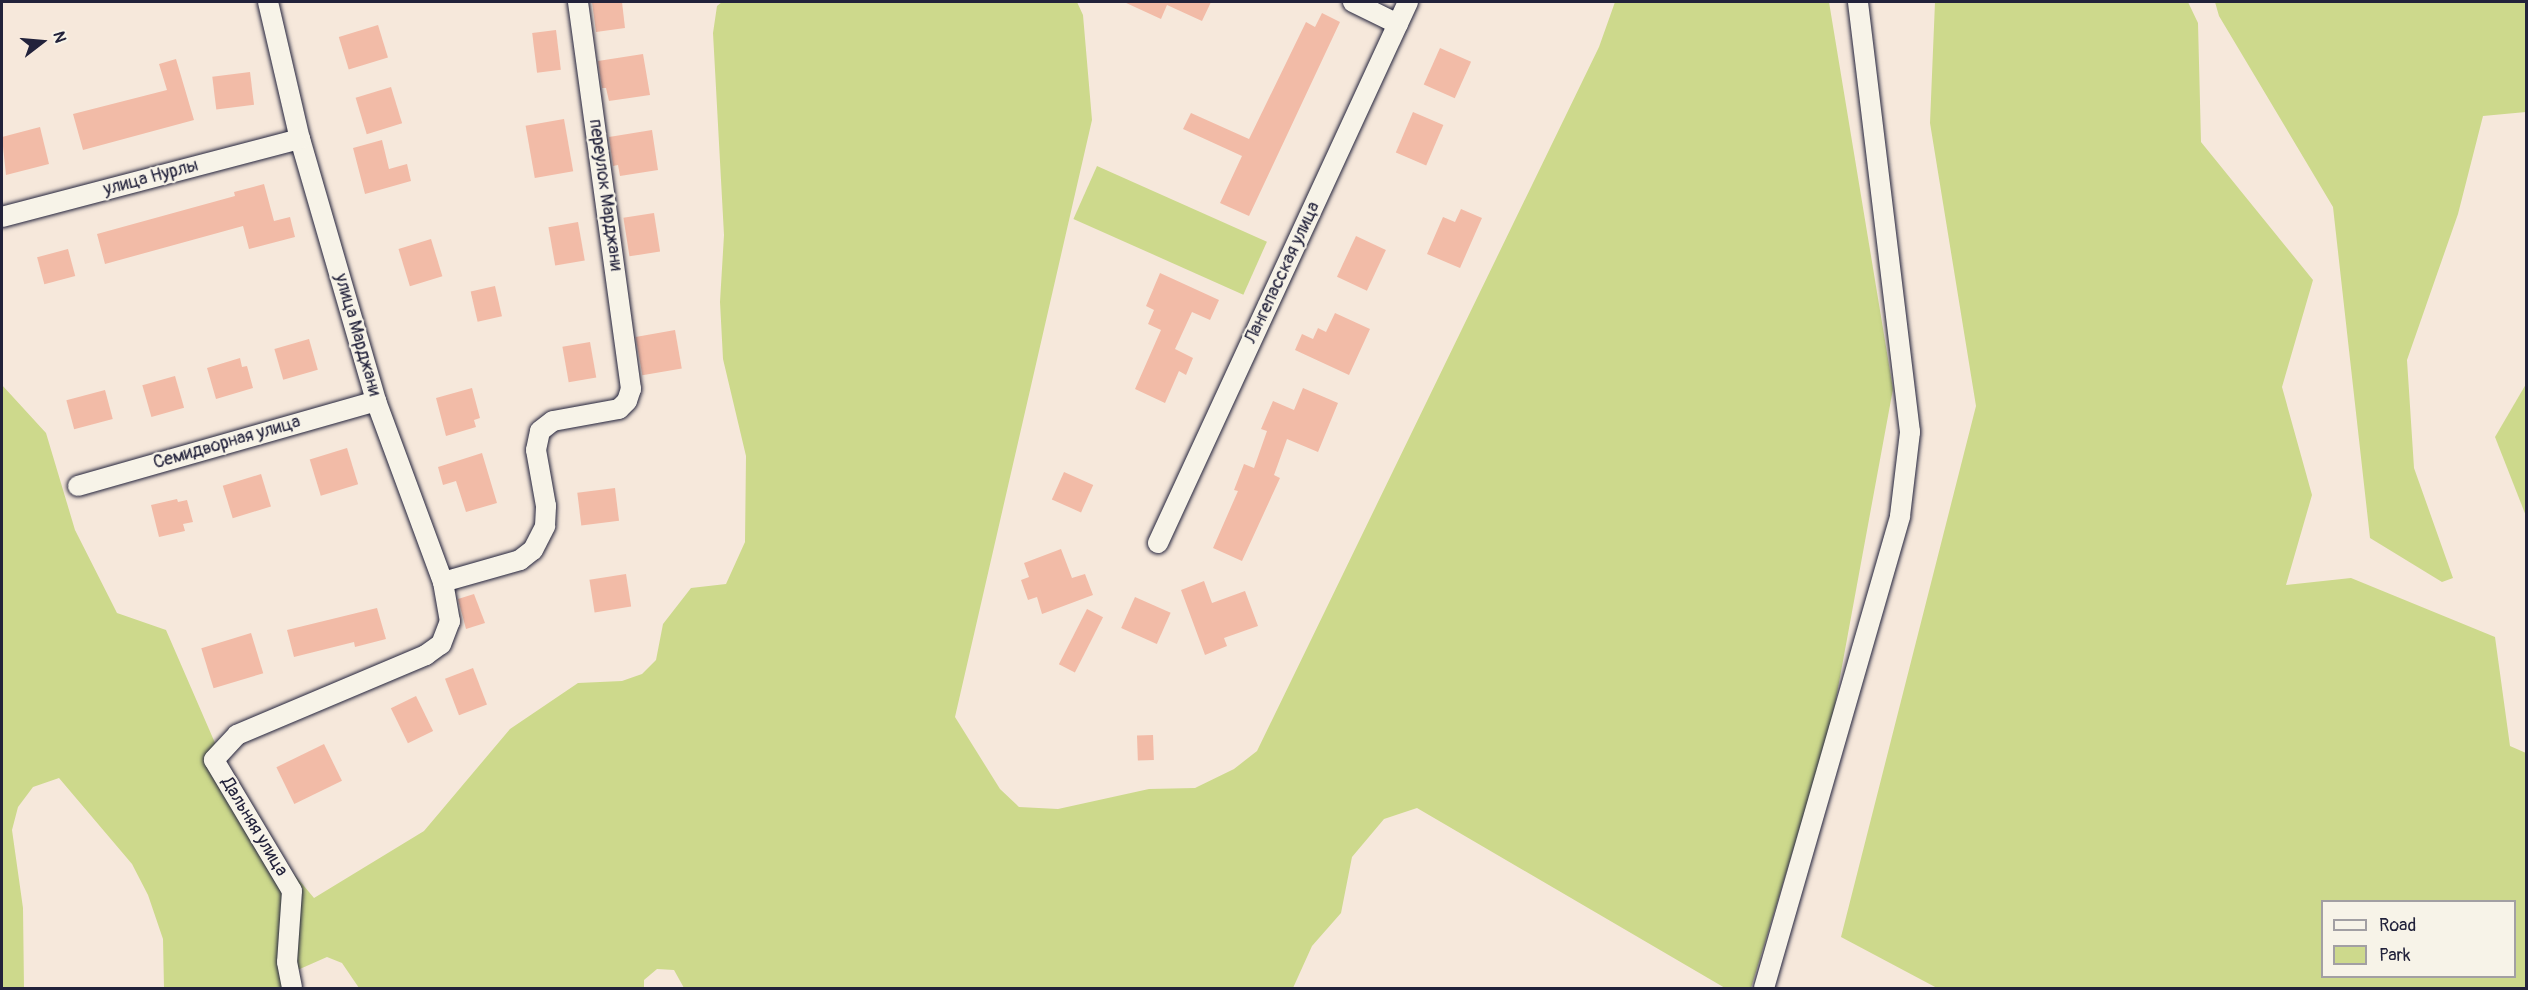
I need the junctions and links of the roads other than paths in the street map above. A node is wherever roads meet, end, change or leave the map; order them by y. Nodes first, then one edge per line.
1 (268, 2) edge
2 (578, 2) edge
3 (1353, 2) edge
4 (1408, 2) edge
5 (1857, 2) edge
6 (1398, 24) junction
7 (300, 139) junction
8 (2, 217) edge
9 (376, 400) junction
10 (78, 486) dead end
11 (1158, 543) dead end
12 (443, 582) junction
13 (426, 655) joint
14 (292, 988) edge
15 (1764, 988) edge

1 - 7 street, улица Марджани
2 - 12 street, переулок Марджани
3 - 6 street
4 - 6 street, Лангепасская улица
5 - 15 street
6 - 11 street, Лангепасская улица
7 - 8 street, улица Нурлы
7 - 9 street, улица Марджани
9 - 10 street, Семидворная улица
9 - 12 street, улица Марджани
12 - 13 street, улица Марджани
13 - 14 street, Дальняя улица

